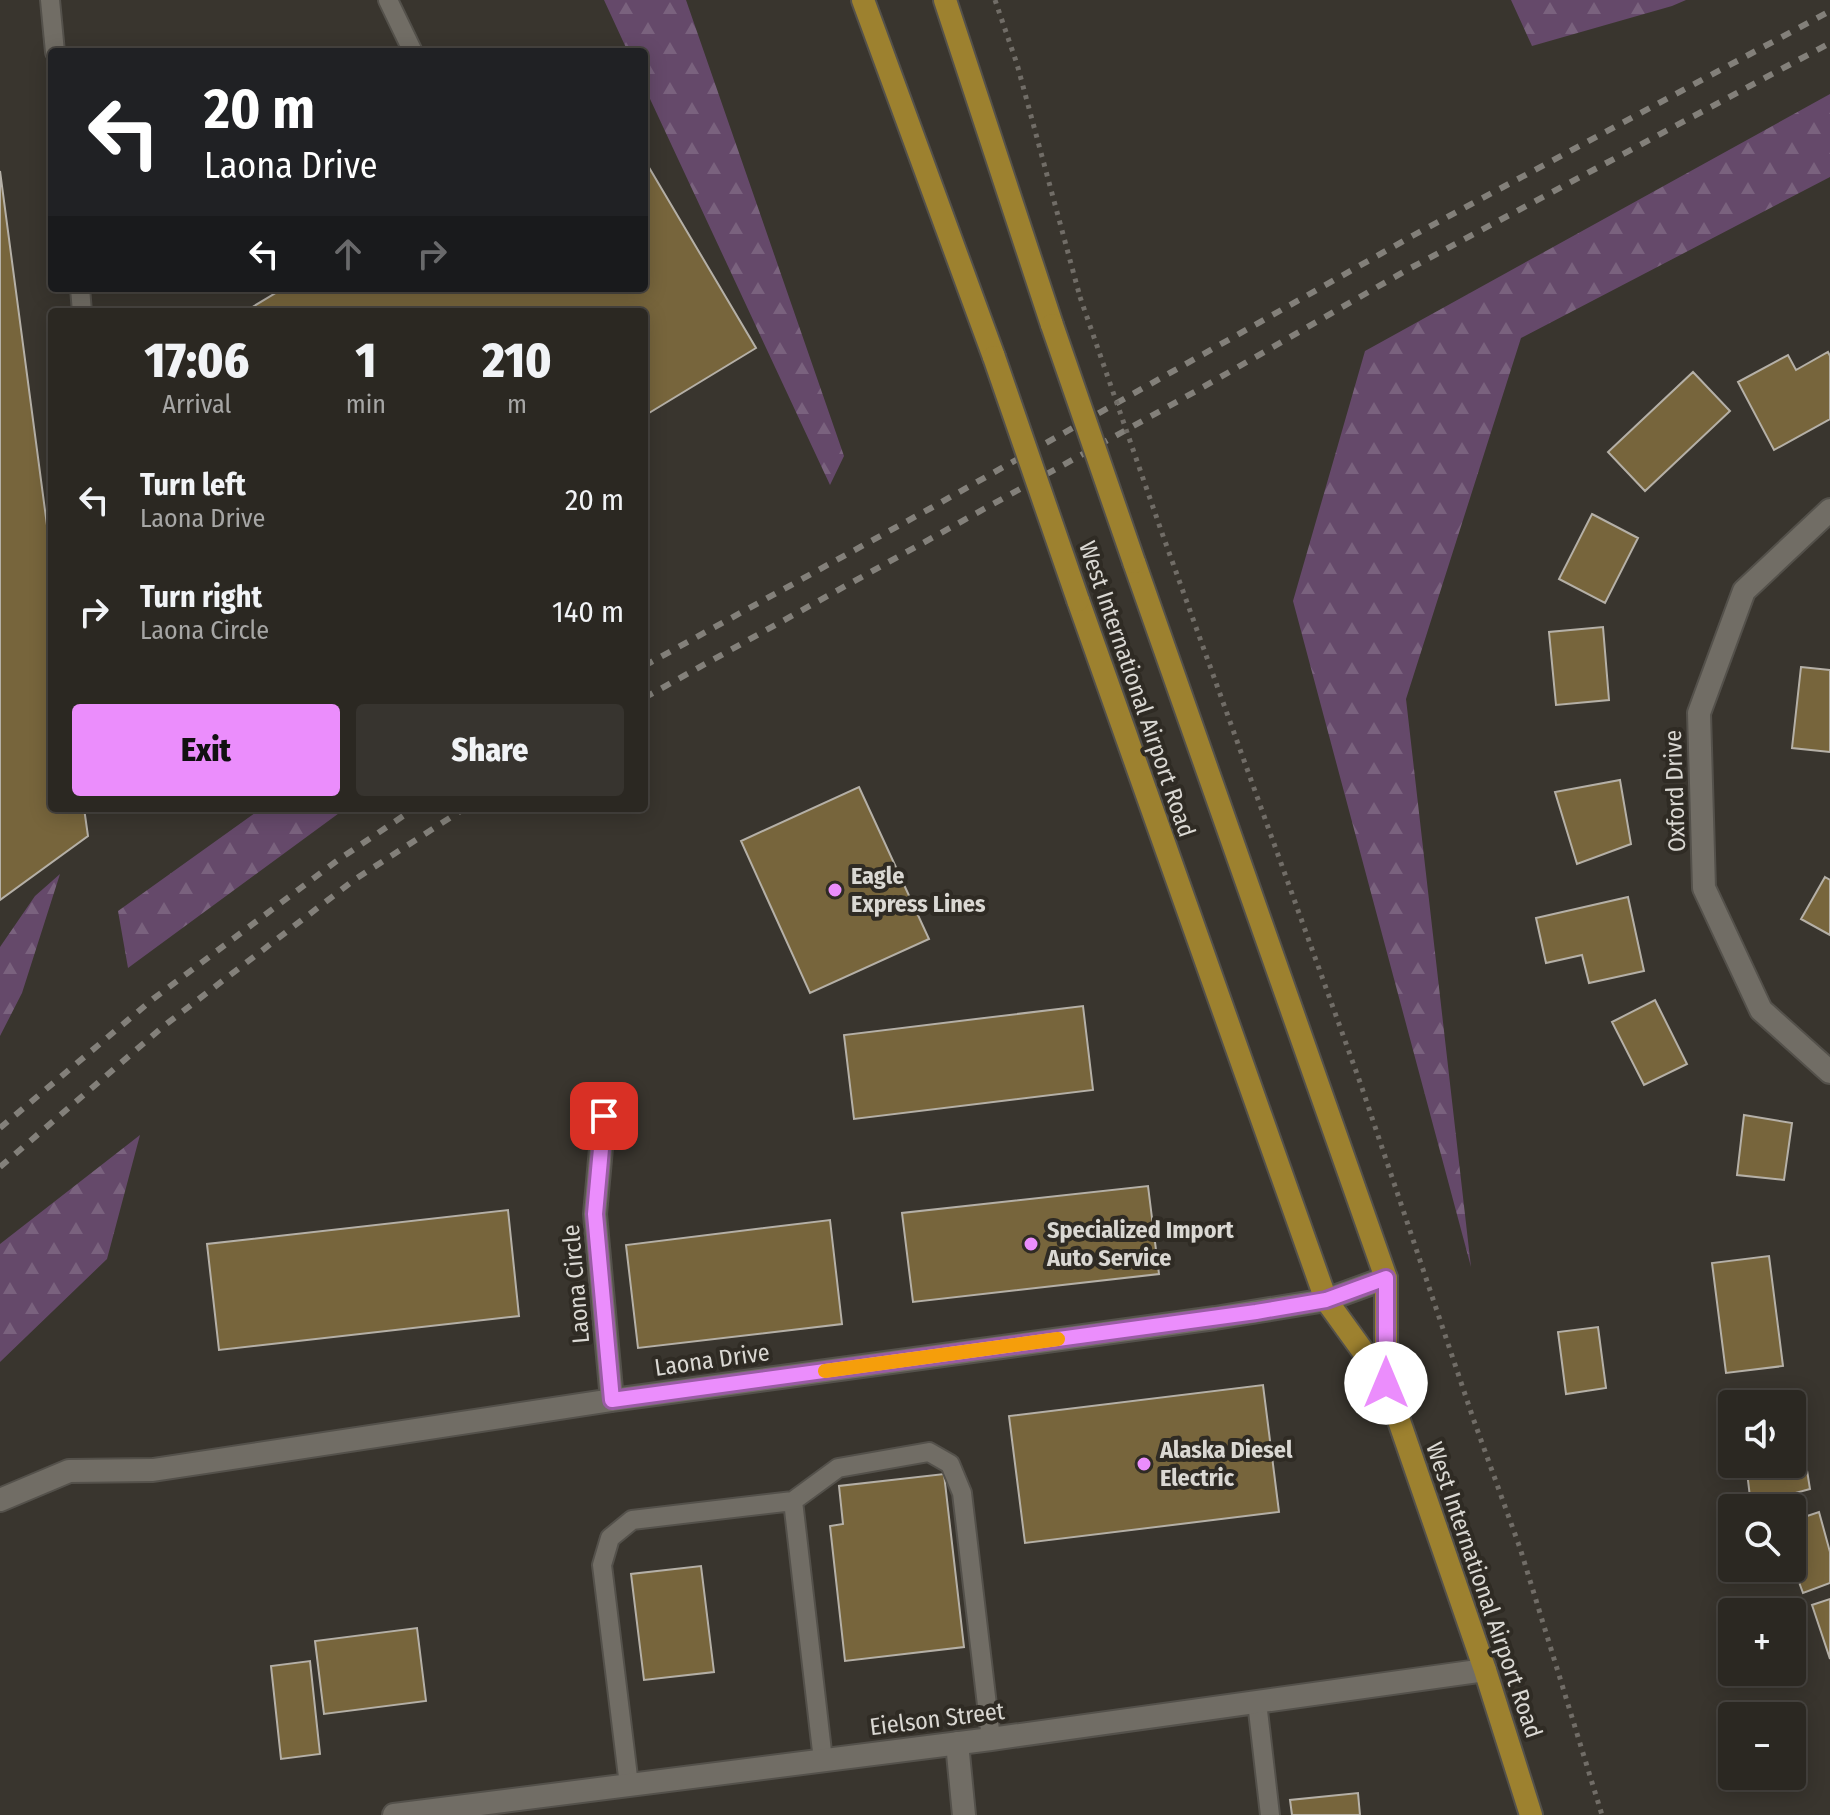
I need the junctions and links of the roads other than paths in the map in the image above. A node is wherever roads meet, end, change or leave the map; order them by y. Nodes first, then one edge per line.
1 (388, 0) edge
2 (863, 0) edge
3 (945, 0) edge
4 (54, 1) edge
5 (55, 48) edge
6 (411, 48) edge
7 (1830, 510) edge
8 (1830, 1072) edge
9 (604, 1116) dead end
10 (1386, 1278) junction
11 (1326, 1300) junction
12 (1386, 1383) junction
13 (612, 1400) junction
14 (0, 1500) edge
15 (793, 1501) junction
16 (1485, 1670) junction
17 (1257, 1702) junction
18 (991, 1739) junction
19 (957, 1743) junction
20 (823, 1760) junction
21 (629, 1785) junction
22 (394, 1815) edge
23 (964, 1815) edge
24 (1270, 1815) edge
25 (1531, 1815) edge

1 - 6 lane
2 - 11 main road, West International Airport Road, bridge
3 - 10 main road, West International Airport Road, bridge
4 - 5 lane
7 - 8 street, Oxford Drive
9 - 13 street, Laona Circle
10 - 11 street, Laona Drive
10 - 12 main road, West International Airport Road
11 - 12 main road, West International Airport Road
11 - 13 street, Laona Drive
12 - 16 main road, West International Airport Road
13 - 14 street, Laona Drive
15 - 18 lane
15 - 20 lane
15 - 21 lane
16 - 17 street, Eielson Street
16 - 25 main road, West International Airport Road
17 - 18 street, Eielson Street
17 - 24 lane
18 - 19 street, Eielson Street
19 - 20 street, Eielson Street
19 - 23 street
20 - 21 street, Eielson Street
21 - 22 street, Eielson Street

